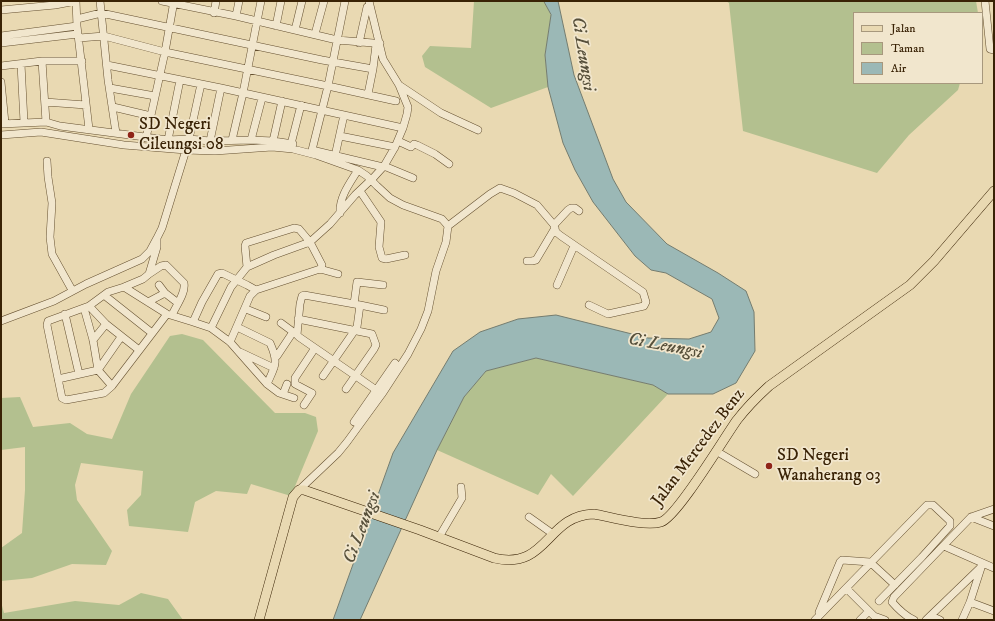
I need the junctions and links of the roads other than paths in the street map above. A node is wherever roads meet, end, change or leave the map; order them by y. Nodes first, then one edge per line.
1 (76, 1) edge
2 (100, 1) edge
3 (162, 1) edge
4 (216, 1) edge
5 (239, 1) edge
6 (261, 1) edge
7 (282, 1) edge
8 (302, 1) edge
9 (324, 1) edge
10 (346, 1) edge
11 (985, 1) edge
12 (174, 2) edge
13 (54, 3) edge
14 (33, 4) edge
15 (368, 4) edge
16 (14, 5) edge
17 (194, 5) edge
18 (1, 10) edge
19 (214, 13) junction
20 (101, 14) junction
21 (236, 16) junction
22 (77, 22) junction
23 (257, 22) junction
24 (276, 26) junction
25 (170, 28) junction
26 (296, 30) junction
27 (316, 34) junction
28 (1, 36) edge
29 (78, 36) junction
30 (104, 36) junction
31 (337, 40) junction
32 (359, 42) junction
33 (1, 43) edge
34 (378, 44) junction
35 (252, 46) junction
36 (994, 50) edge
37 (166, 52) junction
38 (42, 61) junction
39 (82, 61) junction
40 (333, 62) junction
41 (21, 64) junction
42 (107, 65) junction
43 (1, 66) edge
44 (247, 69) junction
45 (373, 69) junction
46 (160, 75) junction
47 (180, 80) junction
48 (1, 82) edge
49 (201, 84) junction
50 (399, 85) junction
51 (328, 86) junction
52 (110, 88) junction
53 (221, 88) junction
54 (243, 93) junction
55 (368, 94) junction
56 (155, 96) junction
57 (262, 98) junction
58 (282, 101) junction
59 (396, 101) dead end
60 (45, 102) junction
61 (86, 105) junction
62 (301, 105) junction
63 (113, 107) junction
64 (322, 110) junction
65 (344, 115) junction
66 (151, 116) junction
67 (24, 122) junction
68 (46, 122) junction
69 (3, 123) edge
70 (403, 128) junction
71 (89, 129) junction
72 (478, 130) dead end
73 (116, 133) junction
74 (1, 135) edge
75 (340, 136) junction
76 (146, 138) junction
77 (189, 139) junction
78 (168, 140) junction
79 (232, 140) junction
80 (251, 140) junction
81 (210, 141) junction
82 (273, 141) junction
83 (291, 144) junction
84 (396, 144) junction
85 (186, 150) junction
86 (312, 150) junction
87 (335, 156) junction
88 (47, 161) dead end
89 (449, 164) dead end
90 (383, 166) junction
91 (358, 170) junction
92 (413, 178) dead end
93 (372, 180) junction
94 (360, 191) junction
95 (994, 191) edge
96 (580, 211) dead end
97 (340, 213) junction
98 (448, 226) junction
99 (554, 226) junction
100 (157, 238) junction
101 (310, 242) junction
102 (574, 246) junction
103 (404, 255) dead end
104 (527, 261) dead end
105 (247, 268) junction
106 (320, 270) junction
107 (149, 274) junction
108 (338, 274) dead end
109 (236, 281) junction
110 (160, 285) dead end
111 (383, 285) dead end
112 (557, 285) dead end
113 (124, 287) junction
114 (72, 290) junction
115 (256, 290) junction
116 (165, 293) junction
117 (104, 295) junction
118 (148, 302) junction
119 (178, 303) junction
120 (357, 304) junction
121 (588, 305) dead end
122 (86, 307) junction
123 (246, 309) junction
124 (384, 310) dead end
125 (65, 314) junction
126 (170, 314) junction
127 (266, 317) dead end
128 (298, 319) junction
129 (1, 321) edge
130 (193, 322) junction
131 (281, 323) dead end
132 (106, 324) junction
133 (238, 327) junction
134 (212, 328) junction
135 (355, 330) junction
136 (152, 333) junction
137 (295, 334) junction
138 (121, 337) junction
139 (93, 340) junction
140 (230, 342) junction
141 (315, 348) junction
142 (139, 350) junction
143 (239, 352) junction
144 (278, 356) dead end
145 (334, 360) junction
146 (395, 363) dead end
147 (274, 368) junction
148 (98, 370) junction
149 (79, 374) junction
150 (356, 375) junction
151 (323, 376) dead end
152 (58, 380) junction
153 (267, 384) junction
154 (287, 384) dead end
155 (112, 386) junction
156 (346, 389) dead end
157 (379, 392) junction
158 (283, 394) junction
159 (294, 398) dead end
160 (304, 405) dead end
161 (354, 422) dead end
162 (716, 451) junction
163 (755, 474) dead end
164 (462, 487) dead end
165 (299, 490) junction
166 (994, 509) edge
167 (529, 517) dead end
168 (971, 517) junction
169 (994, 526) edge
170 (553, 534) junction
171 (439, 537) junction
172 (944, 546) junction
173 (870, 562) junction
174 (982, 565) junction
175 (994, 568) edge
176 (895, 585) junction
177 (846, 588) junction
178 (879, 601) dead end
179 (970, 602) junction
180 (994, 611) edge
181 (871, 615) edge
182 (928, 618) edge
183 (816, 619) edge
184 (259, 620) edge
185 (860, 620) edge
186 (885, 620) edge
187 (914, 620) edge
188 (940, 620) edge
189 (962, 620) edge

1 - 13 street
1 - 22 street
2 - 20 street
3 - 12 street
4 - 19 street
5 - 21 street
6 - 23 street
7 - 24 street
8 - 26 street
9 - 27 street
10 - 31 street
11 - 36 street
12 - 17 street
12 - 25 street
13 - 14 street
14 - 16 street
15 - 32 street
15 - 34 street
16 - 18 street
17 - 19 street
19 - 21 street
20 - 22 street
20 - 25 street
20 - 30 street
21 - 23 street
22 - 28 street
22 - 29 street
23 - 24 street
23 - 35 street
24 - 26 street
25 - 35 street
25 - 37 street
26 - 27 street
27 - 31 street
29 - 30 street
29 - 33 street
29 - 39 street
30 - 37 street
30 - 42 street
31 - 32 street
31 - 40 street
32 - 34 street
34 - 45 street
34 - 50 street
35 - 40 street
35 - 44 street
37 - 44 street
37 - 46 street
38 - 39 street
38 - 41 street
38 - 60 street
39 - 61 street
40 - 45 street
40 - 51 street
41 - 43 street
41 - 67 street
42 - 46 street
42 - 52 street
44 - 51 street
44 - 54 street
45 - 55 street
46 - 47 street
46 - 56 street
47 - 49 street
47 - 78 street
48 - 69 street
49 - 53 street
49 - 77 street
50 - 70 street
50 - 72 street
51 - 55 street
51 - 64 street
52 - 56 street
52 - 63 street
53 - 54 street
53 - 81 street
54 - 57 street
54 - 79 street
55 - 59 street
56 - 66 street
57 - 58 street
57 - 80 street
58 - 62 street
58 - 82 street
60 - 61 street
60 - 68 street
61 - 71 street
62 - 64 street
62 - 83 street
63 - 66 street
63 - 73 street
64 - 65 street
64 - 86 street
65 - 70 street
65 - 75 street
66 - 76 street
67 - 68 street
67 - 69 street
68 - 71 street
70 - 84 street
71 - 73 street
73 - 76 street
74 - 85 street
75 - 84 street
75 - 87 street
76 - 78 street
77 - 78 street
77 - 81 street
79 - 80 street
79 - 81 street
80 - 82 street
82 - 83 street
83 - 86 street
84 - 89 street
84 - 90 street
85 - 91 street
85 - 100 street
86 - 87 street
87 - 90 street
88 - 114 street
90 - 92 street
90 - 93 street
91 - 93 street
91 - 97 street
93 - 94 street
93 - 98 street
94 - 97 street
94 - 103 street
95 - 162 main road, Jalan Mercedez Benz
96 - 99 street
97 - 101 street
98 - 99 street
98 - 157 street
99 - 102 street
99 - 104 street
100 - 107 street
100 - 114 street
101 - 105 street
101 - 105 street
101 - 106 street
102 - 112 street
102 - 121 street
105 - 109 street
106 - 108 street
106 - 115 street
107 - 113 street
107 - 119 street
109 - 115 street
109 - 130 street
109 - 134 street
110 - 116 street
111 - 120 street
113 - 117 street
113 - 118 street
114 - 129 street
115 - 123 street
116 - 118 street
116 - 119 street
117 - 122 street
117 - 136 street
118 - 126 street
119 - 126 street
120 - 124 street
120 - 128 street
120 - 135 street
122 - 125 street
122 - 132 street
122 - 139 street
123 - 127 street
123 - 133 street
125 - 149 street
125 - 152 street
126 - 130 street
126 - 136 street
128 - 135 street
128 - 137 street
130 - 134 street
131 - 137 street
132 - 138 street
132 - 139 street
133 - 140 street
133 - 147 street
134 - 140 street
135 - 145 street
135 - 150 street
136 - 142 street
137 - 141 street
137 - 144 street
138 - 142 street
138 - 148 street
139 - 148 street
140 - 143 street
141 - 145 street
141 - 160 street
142 - 155 street
143 - 147 street
143 - 153 street
145 - 150 street
145 - 151 street
146 - 157 street
147 - 153 street
148 - 149 street
148 - 155 street
149 - 152 street
150 - 156 street
150 - 157 street
152 - 155 street
153 - 158 street
154 - 158 street
157 - 161 street
157 - 165 street
158 - 159 street
162 - 163 street
162 - 170 main road, Jalan Mercedez Benz
164 - 171 street
165 - 171 main road, Jalan Mercedez Benz
165 - 184 main road
166 - 168 street
167 - 170 street
168 - 169 street
168 - 172 street
170 - 171 main road, Jalan Mercedez Benz
172 - 174 street
172 - 187 street
173 - 176 street
173 - 176 street
173 - 177 street
173 - 183 street
174 - 175 street
174 - 179 street
174 - 182 street
176 - 178 street
177 - 181 street
177 - 183 street
179 - 180 street
179 - 189 street
181 - 185 street
181 - 186 street
182 - 188 street

